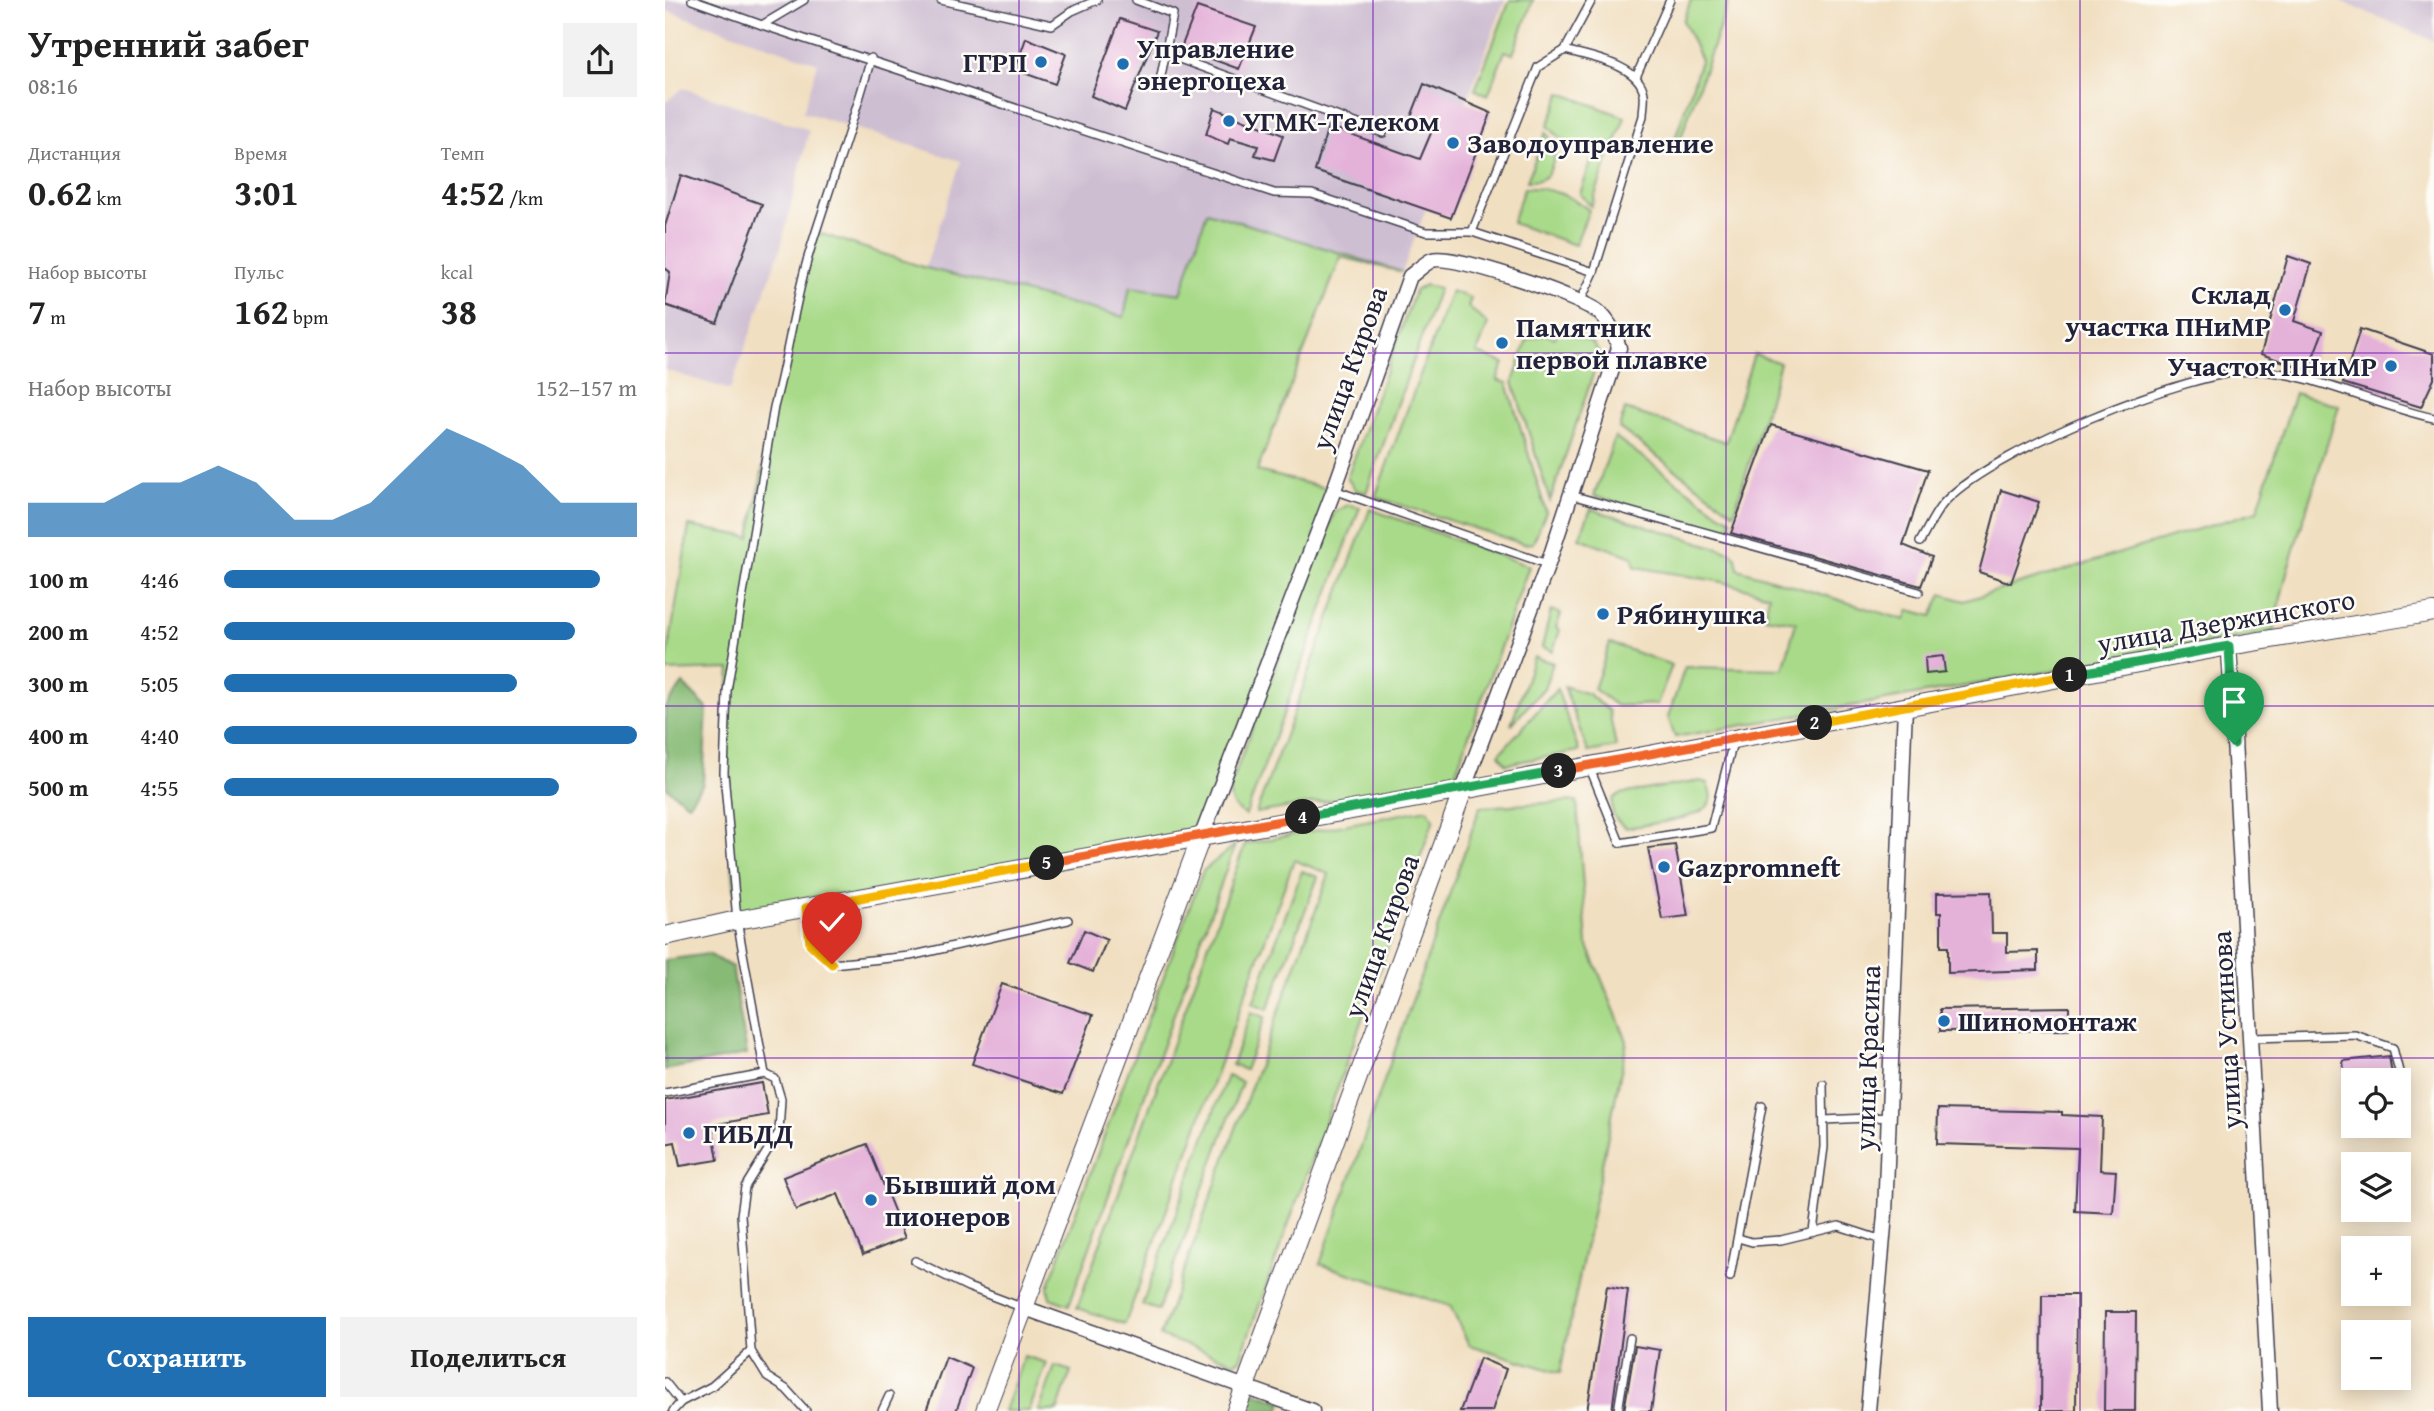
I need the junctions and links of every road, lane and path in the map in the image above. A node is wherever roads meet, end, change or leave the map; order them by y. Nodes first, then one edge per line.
1 (692, 0) edge
2 (804, 0) edge
3 (941, 0) edge
4 (1097, 0) edge
5 (1136, 0) edge
6 (1592, 0) edge
7 (1670, 0) edge
8 (762, 25) junction
9 (1565, 50) junction
10 (1163, 53) junction
11 (871, 58) junction
12 (1636, 77) junction
13 (1160, 81) dead end
14 (1383, 133) dead end
15 (1472, 232) junction
16 (1594, 272) junction
17 (1581, 300) junction
18 (2434, 418) edge
19 (1334, 490) junction
20 (1571, 495) junction
21 (1920, 542) dead end
22 (1548, 564) junction
23 (1919, 592) dead end
24 (2434, 612) edge
25 (2229, 646) junction
26 (1905, 706) junction
27 (1734, 738) junction
28 (1589, 766) junction
29 (1463, 790) junction
30 (1202, 835) junction
31 (806, 908) junction
32 (737, 920) junction
33 (1069, 920) dead end
34 (665, 936) edge
35 (2251, 1038) junction
36 (2398, 1068) edge
37 (765, 1073) junction
38 (1823, 1084) dead end
39 (665, 1093) edge
40 (1762, 1106) dead end
41 (1889, 1117) junction
42 (1823, 1120) junction
43 (1813, 1232) junction
44 (1738, 1238) junction
45 (1882, 1240) junction
46 (915, 1261) dead end
47 (1730, 1277) dead end
48 (1022, 1307) junction
49 (1630, 1338) dead end
50 (751, 1351) junction
51 (665, 1382) edge
52 (1244, 1388) junction
53 (889, 1396) dead end
54 (681, 1402) junction
55 (673, 1411) edge
56 (806, 1411) edge
57 (882, 1411) edge
58 (985, 1411) edge
59 (1236, 1411) edge
60 (1311, 1411) edge
61 (1618, 1411) edge
62 (1868, 1411) edge
63 (2270, 1411) edge

1 - 8 lane
2 - 8 lane
3 - 4 lane
5 - 10 lane
6 - 9 lane
7 - 12 lane
8 - 11 lane
9 - 12 lane
9 - 15 lane
10 - 13 lane
10 - 14 lane
11 - 15 lane
11 - 32 lane
12 - 16 lane
15 - 16 lane
16 - 17 lane
17 - 19 street, улица Кирова
17 - 20 street, улица Кирова
18 - 21 lane
19 - 22 lane
19 - 30 street, улица Кирова
20 - 22 street, улица Кирова
20 - 23 lane
22 - 29 street, улица Кирова
24 - 25 street, улица Дзержинского
25 - 26 street, улица Дзержинского
25 - 35 street, улица Устинова
26 - 27 street, улица Дзержинского
26 - 41 street, улица Красина
27 - 28 street, улица Дзержинского
27 - 28 lane
28 - 29 street, улица Дзержинского
29 - 30 street, улица Дзержинского
29 - 52 street, улица Кирова
30 - 31 street, улица Дзержинского
30 - 48 street, улица Кирова
31 - 32 street, улица Дзержинского
31 - 33 lane
32 - 34 street, улица Дзержинского
32 - 37 lane
35 - 36 lane
35 - 63 street, улица Устинова
37 - 39 lane
37 - 50 lane
38 - 42 lane
40 - 44 lane
41 - 42 lane
41 - 45 street, улица Красина
42 - 43 lane
43 - 44 lane
43 - 45 lane
44 - 47 lane
45 - 62 street, улица Красина
46 - 48 lane
48 - 52 street
48 - 58 street, улица Кирова
49 - 61 lane
50 - 54 lane
50 - 56 lane
51 - 54 lane
52 - 59 street, улица Кирова
52 - 60 street
53 - 57 lane
54 - 55 lane

